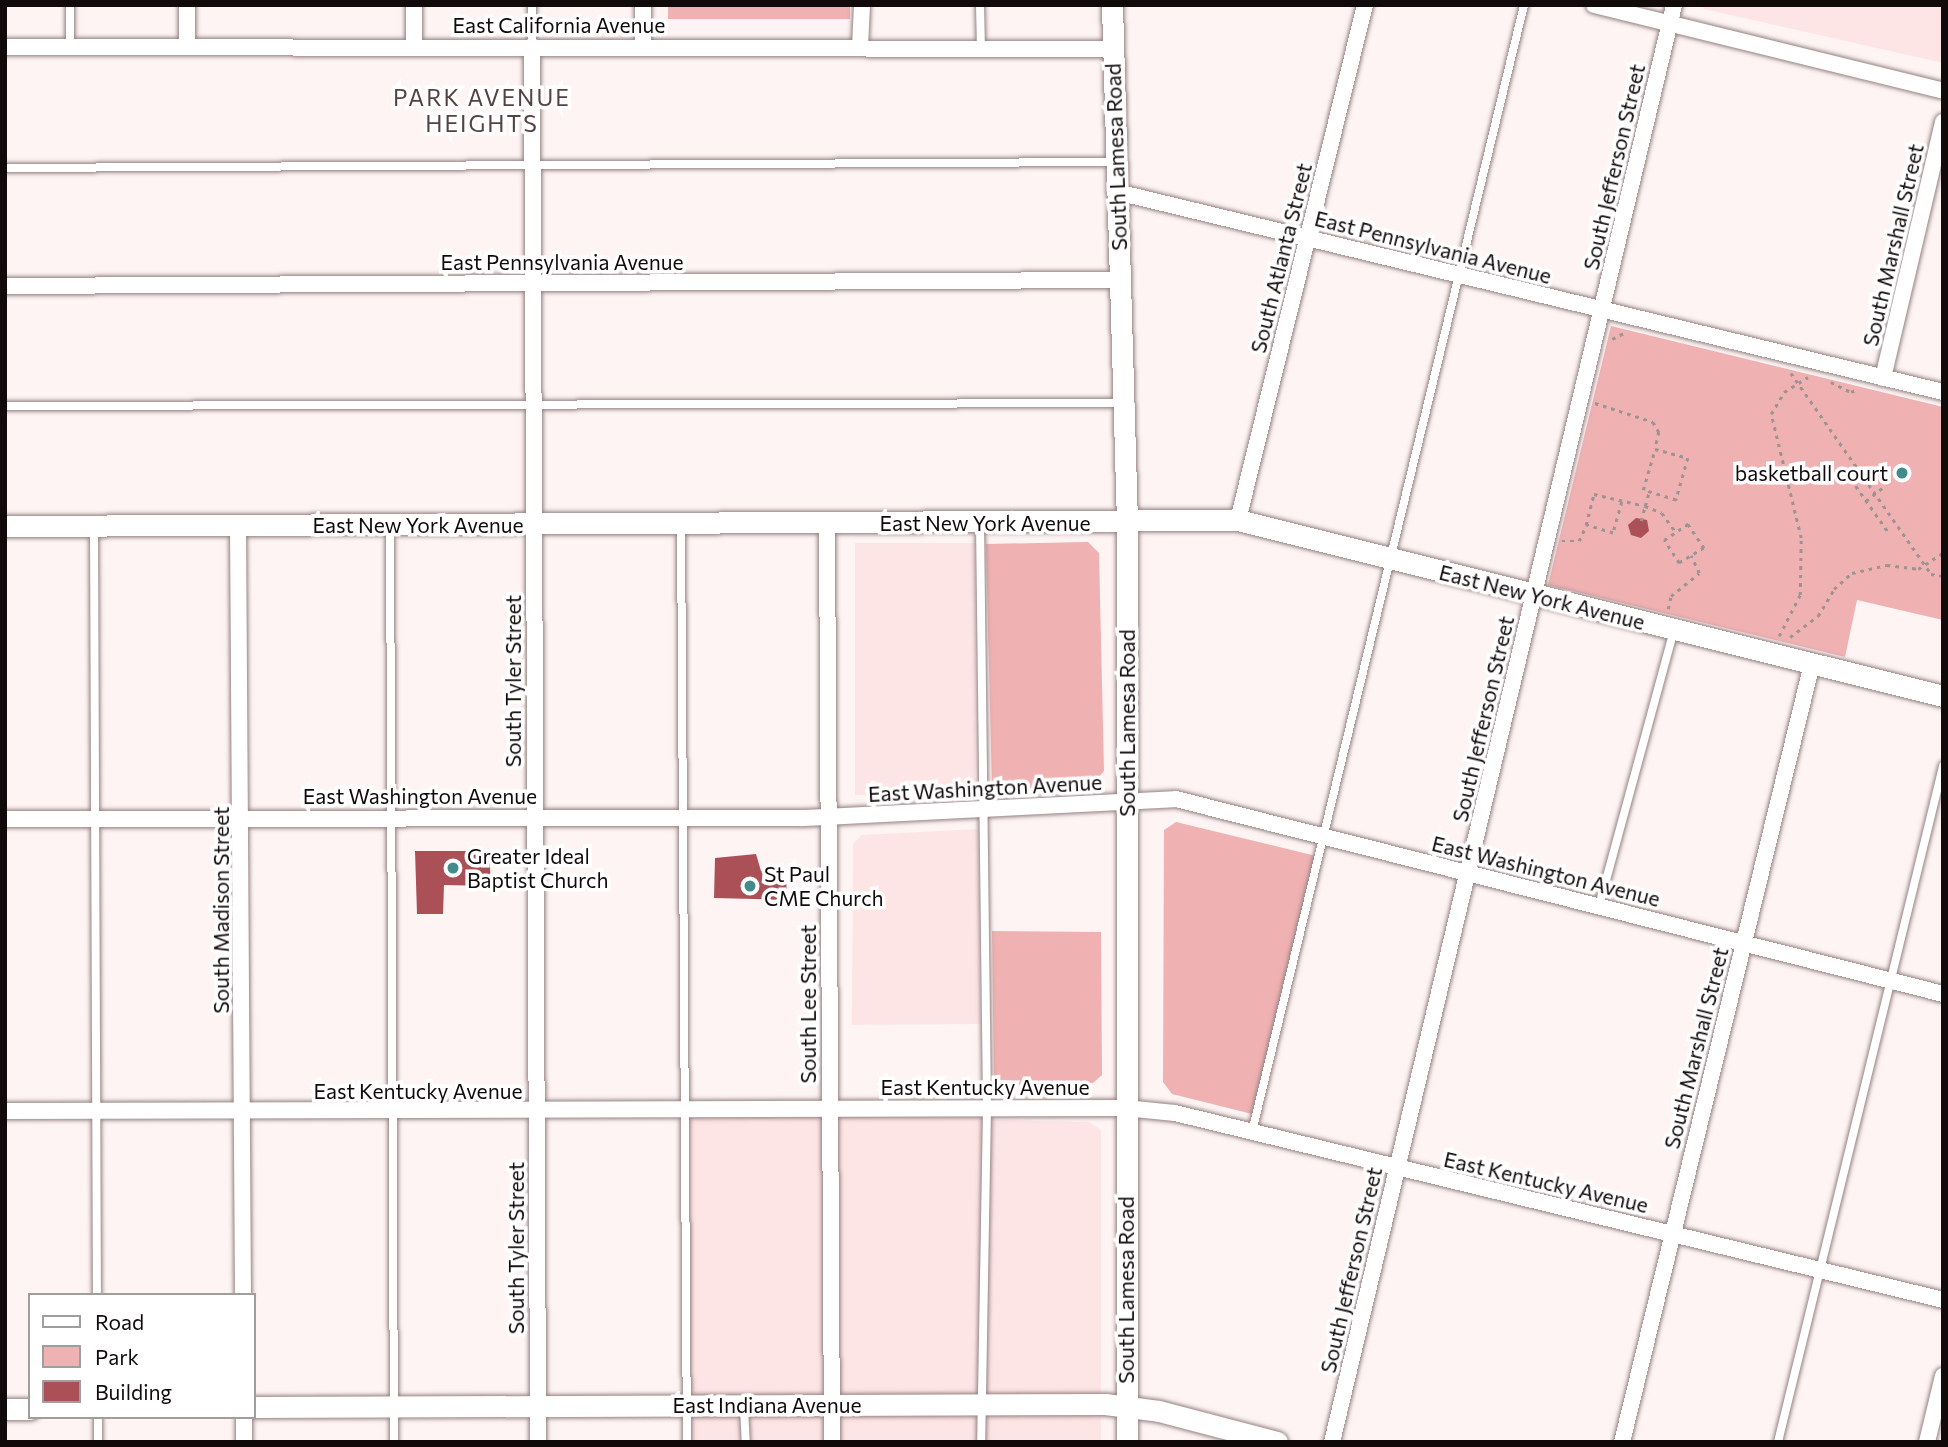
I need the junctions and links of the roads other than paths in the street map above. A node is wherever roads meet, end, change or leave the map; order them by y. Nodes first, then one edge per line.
1 (70, 5) edge
2 (187, 5) edge
3 (414, 5) edge
4 (531, 5) edge
5 (643, 5) edge
6 (862, 5) edge
7 (980, 5) edge
8 (1112, 5) edge
9 (1365, 5) edge
10 (1524, 5) edge
11 (1594, 5) edge
12 (1674, 5) edge
13 (1669, 24) junction
14 (414, 46) junction
15 (532, 46) junction
16 (643, 46) junction
17 (5, 47) edge
18 (70, 47) junction
19 (187, 47) junction
20 (860, 47) junction
21 (981, 48) junction
22 (1113, 49) junction
23 (1943, 91) edge
24 (1943, 122) edge
25 (1116, 162) junction
26 (532, 166) junction
27 (5, 168) edge
28 (1117, 192) junction
29 (1307, 238) junction
30 (1460, 275) junction
31 (1120, 280) junction
32 (532, 284) junction
33 (5, 286) edge
34 (1602, 310) junction
35 (1883, 378) junction
36 (1943, 392) edge
37 (1123, 403) junction
38 (533, 405) junction
39 (5, 406) edge
40 (1238, 520) junction
41 (1127, 522) junction
42 (827, 523) junction
43 (981, 523) junction
44 (534, 524) junction
45 (681, 524) junction
46 (238, 525) junction
47 (390, 525) junction
48 (5, 526) edge
49 (94, 526) junction
50 (1390, 559) junction
51 (1533, 594) junction
52 (1674, 619) junction
53 (1812, 664) junction
54 (1943, 696) edge
55 (1943, 766) edge
56 (1128, 801) junction
57 (985, 805) junction
58 (242, 817) junction
59 (393, 817) junction
60 (681, 817) junction
61 (828, 817) junction
62 (96, 818) junction
63 (534, 818) junction
64 (5, 819) edge
65 (1325, 836) junction
66 (1468, 873) junction
67 (1599, 906) junction
68 (1743, 943) junction
69 (1891, 981) junction
70 (1943, 994) edge
71 (987, 1108) junction
72 (1125, 1108) junction
73 (830, 1109) junction
74 (687, 1110) junction
75 (5, 1111) edge
76 (96, 1112) junction
77 (242, 1112) junction
78 (392, 1112) junction
79 (536, 1112) junction
80 (1252, 1132) junction
81 (1397, 1168) junction
82 (1672, 1234) junction
83 (1818, 1269) junction
84 (97, 1293) edge
85 (243, 1293) edge
86 (1943, 1300) edge
87 (1943, 1376) edge
88 (687, 1405) junction
89 (744, 1405) junction
90 (832, 1405) junction
91 (981, 1405) junction
92 (394, 1406) junction
93 (538, 1406) junction
94 (1127, 1406) junction
95 (256, 1407) edge
96 (5, 1409) edge
97 (28, 1409) edge
98 (98, 1419) edge
99 (244, 1419) edge
100 (98, 1442) edge
101 (244, 1442) edge
102 (394, 1442) edge
103 (538, 1442) edge
104 (687, 1442) edge
105 (746, 1442) edge
106 (832, 1442) edge
107 (981, 1442) edge
108 (1127, 1442) edge
109 (1277, 1442) edge
110 (1332, 1442) edge
111 (1622, 1442) edge
112 (1778, 1442) edge
113 (1927, 1442) edge

1 - 18 lane
2 - 19 street
3 - 14 street
4 - 15 lane
5 - 16 street
6 - 20 street
7 - 21 lane
8 - 22 street, South Lamesa Road
9 - 29 street, South Atlanta Street
10 - 30 lane
11 - 13 street
12 - 13 street, South Jefferson Street
13 - 23 street
13 - 34 street, South Jefferson Street
14 - 15 street, East California Avenue
14 - 19 street, East California Avenue
15 - 16 street, East California Avenue
15 - 26 street, South Tyler Street
16 - 20 street, East California Avenue
17 - 18 street, East California Avenue
18 - 19 street, East California Avenue
20 - 21 street, East California Avenue
21 - 22 street, East California Avenue
22 - 25 street, South Lamesa Road
24 - 35 street, South Marshall Street
25 - 26 lane
25 - 28 street, South Lamesa Road
26 - 27 lane
26 - 32 street, South Tyler Street
28 - 29 street, East Pennsylvania Avenue
28 - 31 street, South Lamesa Road
29 - 30 street, East Pennsylvania Avenue
29 - 40 street, South Atlanta Street
30 - 34 street, East Pennsylvania Avenue
30 - 50 lane
31 - 32 street, East Pennsylvania Avenue
31 - 37 street, South Lamesa Road
32 - 33 street, East Pennsylvania Avenue
32 - 38 street, South Tyler Street
34 - 35 street, East Pennsylvania Avenue
34 - 51 street, South Jefferson Street
35 - 36 street, East Pennsylvania Avenue
37 - 38 lane
37 - 41 street, South Lamesa Road
38 - 39 lane
38 - 44 street, South Tyler Street
40 - 41 street, East New York Avenue
40 - 50 street, East New York Avenue
41 - 43 street, East New York Avenue
41 - 56 street, South Lamesa Road
42 - 43 street, East New York Avenue
42 - 45 street, East New York Avenue
42 - 61 street, South Lee Street
43 - 57 lane
44 - 45 street, East New York Avenue
44 - 47 street, East New York Avenue
44 - 63 street, South Tyler Street
45 - 60 lane
46 - 47 street, East New York Avenue
46 - 49 street, East New York Avenue
46 - 58 street, South Madison Street
47 - 59 lane
48 - 49 street, East New York Avenue
49 - 62 lane
50 - 51 street, East New York Avenue
50 - 65 lane
51 - 52 street, East New York Avenue
51 - 66 street, South Jefferson Street
52 - 53 street, East New York Avenue
52 - 67 lane
53 - 54 street, East New York Avenue
53 - 68 street, South Marshall Street
55 - 69 lane
56 - 57 street, East Washington Avenue
56 - 65 street, East Washington Avenue
56 - 72 street, South Lamesa Road
57 - 61 street, East Washington Avenue
57 - 71 lane
58 - 59 street, East Washington Avenue
58 - 62 street, East Washington Avenue
58 - 77 street, South Madison Street
59 - 63 street, East Washington Avenue
59 - 78 lane
60 - 61 street, East Washington Avenue
60 - 63 street, East Washington Avenue
60 - 74 lane
61 - 73 street, South Lee Street
62 - 64 street, East Washington Avenue
62 - 76 lane
63 - 79 street, South Tyler Street
65 - 66 street, East Washington Avenue
65 - 80 lane
66 - 67 street, East Washington Avenue
66 - 81 street, South Jefferson Street
67 - 68 street, East Washington Avenue
68 - 69 street, East Washington Avenue
68 - 82 street, South Marshall Street
69 - 70 street, East Washington Avenue
69 - 83 lane
71 - 72 street, East Kentucky Avenue
71 - 73 street, East Kentucky Avenue
71 - 91 lane
72 - 80 street, East Kentucky Avenue
72 - 94 street, South Lamesa Road
73 - 74 street, East Kentucky Avenue
73 - 90 street, South Lee Street
74 - 79 street, East Kentucky Avenue
74 - 88 lane
75 - 76 street, East Kentucky Avenue
76 - 77 street, East Kentucky Avenue
76 - 84 lane
77 - 78 street, East Kentucky Avenue
77 - 85 street, South Madison Street
78 - 79 street, East Kentucky Avenue
78 - 92 lane
79 - 93 street, South Tyler Street
80 - 81 street, East Kentucky Avenue
81 - 82 street, East Kentucky Avenue
81 - 110 street, South Jefferson Street
82 - 83 street, East Kentucky Avenue
82 - 111 street, South Marshall Street
83 - 86 street, East Kentucky Avenue
83 - 112 lane
87 - 113 street
88 - 89 street, East Indiana Avenue
88 - 93 street, East Indiana Avenue
88 - 104 lane
89 - 90 street, East Indiana Avenue
89 - 105 lane
90 - 91 street, East Indiana Avenue
90 - 106 street, South Lee Street
91 - 94 street, East Indiana Avenue
91 - 107 lane
92 - 93 street, East Indiana Avenue
92 - 95 street, East Indiana Avenue
92 - 102 lane
93 - 103 street, South Tyler Street
94 - 108 street, South Lamesa Road
94 - 109 street, East Indiana Avenue
96 - 97 street
98 - 100 lane
99 - 101 street

